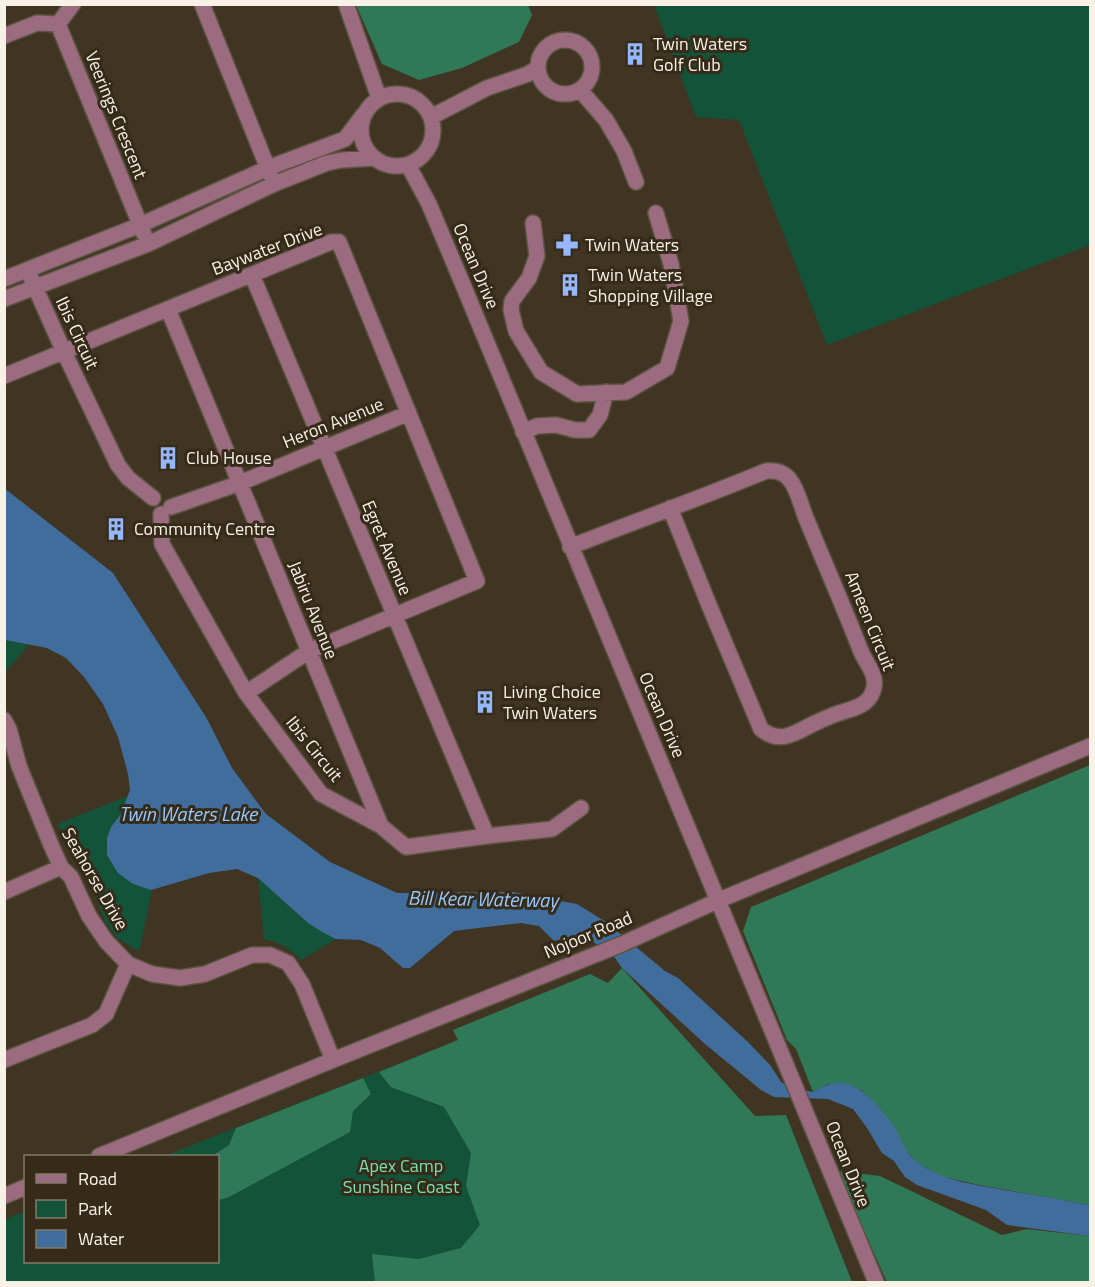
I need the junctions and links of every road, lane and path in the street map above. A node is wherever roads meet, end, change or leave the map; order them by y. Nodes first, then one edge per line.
1 (74, 4) edge
2 (202, 4) edge
3 (346, 4) edge
4 (58, 24) junction
5 (4, 36) edge
6 (538, 68) junction
7 (580, 90) junction
8 (379, 98) junction
9 (364, 114) junction
10 (431, 117) junction
11 (375, 158) junction
12 (408, 165) junction
13 (268, 168) junction
14 (636, 182) dead end
15 (274, 184) junction
16 (656, 213) dead end
17 (533, 223) dead end
18 (140, 225) junction
19 (148, 244) junction
20 (27, 270) junction
21 (252, 275) junction
22 (4, 279) edge
23 (35, 287) junction
24 (4, 299) edge
25 (168, 309) junction
26 (64, 352) junction
27 (4, 376) edge
28 (606, 392) junction
29 (409, 413) junction
30 (523, 432) junction
31 (324, 448) junction
32 (240, 483) junction
33 (670, 508) junction
34 (166, 511) junction
35 (570, 547) junction
36 (395, 615) junction
37 (309, 651) junction
38 (246, 693) junction
39 (4, 720) edge
40 (1090, 746) edge
41 (580, 808) dead end
42 (381, 826) junction
43 (487, 836) junction
44 (61, 867) junction
45 (4, 892) edge
46 (717, 901) junction
47 (128, 964) junction
48 (4, 1060) edge
49 (333, 1060) junction
50 (101, 1155) edge
51 (24, 1188) edge
52 (4, 1196) edge
53 (876, 1282) edge

1 - 4 street
2 - 13 street
3 - 8 street
4 - 5 street
4 - 18 street, Veerings Crescent
6 - 7 street
6 - 7 street
6 - 10 street
7 - 14 street
8 - 9 street
8 - 10 street
9 - 11 street
9 - 13 street
10 - 12 street
11 - 12 street
11 - 15 street
12 - 30 street, Ocean Drive
13 - 15 street
13 - 18 street
15 - 19 street
16 - 28 street
17 - 28 street
18 - 19 street, Veerings Crescent
18 - 20 street
19 - 23 street
20 - 22 street
20 - 23 street, Ibis Circuit
21 - 25 street, Baywater Drive
21 - 29 street, Baywater Drive
21 - 31 street, Egret Avenue
23 - 24 street
23 - 26 street, Ibis Circuit
25 - 26 street, Baywater Drive
25 - 32 street, Jabiru Avenue
26 - 27 street, Baywater Drive
26 - 34 street, Ibis Circuit
28 - 30 street
29 - 31 street, Heron Avenue
29 - 36 street, Baywater Drive
30 - 35 street, Ocean Drive
31 - 32 street, Heron Avenue
31 - 36 street, Egret Avenue
32 - 34 street, Heron Avenue
32 - 37 street, Jabiru Avenue
33 - 33 street, Ameen Circuit
33 - 35 street, Ameen Circuit
34 - 38 street, Ibis Circuit
35 - 46 street, Ocean Drive
36 - 37 street
36 - 43 street, Egret Avenue
37 - 38 street
37 - 42 street, Jabiru Avenue
38 - 42 street, Ibis Circuit
39 - 44 street, Seahorse Drive
40 - 46 street, Nojoor Road
41 - 43 street, Ibis Circuit
42 - 43 street, Ibis Circuit
44 - 45 street
44 - 47 street, Seahorse Drive
46 - 49 street, Nojoor Road
46 - 53 street, Ocean Drive
47 - 48 street
47 - 49 street, Seahorse Drive
49 - 50 street, Nojoor Road
51 - 52 street

